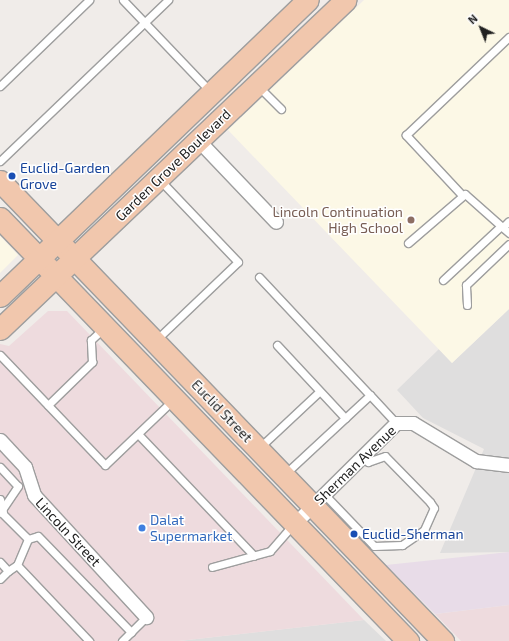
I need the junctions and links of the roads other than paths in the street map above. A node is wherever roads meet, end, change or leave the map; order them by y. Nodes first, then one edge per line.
1 (89, 0) edge
2 (123, 0) edge
3 (168, 0) edge
4 (307, 0) edge
5 (336, 4) edge
6 (144, 22) junction
7 (509, 37) edge
8 (257, 85) junction
9 (0, 86) edge
10 (211, 92) junction
11 (281, 109) dead end
12 (198, 140) junction
13 (0, 161) edge
14 (158, 178) junction
15 (0, 181) edge
16 (461, 194) junction
17 (0, 218) edge
18 (509, 221) edge
19 (276, 222) dead end
20 (502, 227) junction
21 (509, 233) edge
22 (58, 242) junction
23 (408, 243) dead end
24 (509, 244) edge
25 (74, 258) junction
26 (39, 259) junction
27 (55, 276) junction
28 (258, 277) dead end
29 (443, 280) dead end
30 (0, 296) edge
31 (467, 305) dead end
32 (104, 327) junction
33 (0, 329) edge
34 (154, 342) junction
35 (277, 345) dead end
36 (0, 355) edge
37 (320, 391) junction
38 (370, 396) junction
39 (173, 400) junction
40 (48, 405) junction
41 (345, 418) junction
42 (396, 423) junction
43 (138, 434) junction
44 (0, 440) edge
45 (258, 448) junction
46 (361, 456) junction
47 (509, 466) edge
48 (0, 467) edge
49 (284, 475) junction
50 (0, 499) edge
51 (319, 500) junction
52 (1, 512) edge
53 (293, 525) junction
54 (28, 539) junction
55 (254, 556) junction
56 (0, 562) edge
57 (16, 565) junction
58 (212, 567) dead end
59 (8, 571) junction
60 (0, 579) edge
61 (146, 617) joint
62 (131, 632) junction
63 (89, 641) edge
64 (122, 641) edge
65 (408, 641) edge
66 (443, 641) edge

1 - 9 lane
2 - 6 lane
3 - 6 lane
4 - 5 street
4 - 10 main road, Garden Grove Boulevard
5 - 8 main road, Garden Grove Boulevard
6 - 10 lane
6 - 13 lane
7 - 16 lane
8 - 11 lane
8 - 12 main road, Garden Grove Boulevard
10 - 22 main road, Garden Grove Boulevard
12 - 14 main road, Garden Grove Boulevard
12 - 19 street
14 - 25 main road, Garden Grove Boulevard
14 - 34 lane
15 - 22 main road, Euclid Street
16 - 20 lane
16 - 23 lane
17 - 26 main road, Euclid Street
18 - 20 lane
20 - 21 lane
20 - 29 lane
22 - 25 main road, Euclid Street
22 - 26 main road, Garden Grove Boulevard
24 - 31 lane
25 - 27 main road, Garden Grove Boulevard
25 - 34 main road, Euclid Street
26 - 27 main road, Euclid Street
26 - 30 main road, Garden Grove Boulevard
27 - 32 main road, Euclid Street
27 - 33 main road, Garden Grove Boulevard
28 - 38 lane
32 - 39 main road, Euclid Street
32 - 40 lane
34 - 45 main road, Euclid Street
35 - 37 lane
36 - 40 lane
37 - 41 lane
37 - 45 lane
38 - 41 lane
38 - 42 lane
39 - 43 lane
39 - 53 main road, Euclid Street
40 - 43 lane
41 - 49 lane
42 - 46 street, Sherman Avenue
42 - 47 street, Sherman Avenue
43 - 55 lane
44 - 61 street, Lincoln Street
45 - 49 main road, Euclid Street
46 - 51 street, Sherman Avenue
46 - 51 lane
48 - 52 lane
49 - 51 main road, Euclid Street
50 - 52 lane
51 - 53 street, Sherman Avenue
51 - 66 main road, Euclid Street
52 - 54 lane
53 - 55 lane
53 - 65 main road, Euclid Street
54 - 57 lane
54 - 62 lane
55 - 58 lane
56 - 59 lane
57 - 59 lane
57 - 63 lane
59 - 60 lane
61 - 62 lane
62 - 64 lane

